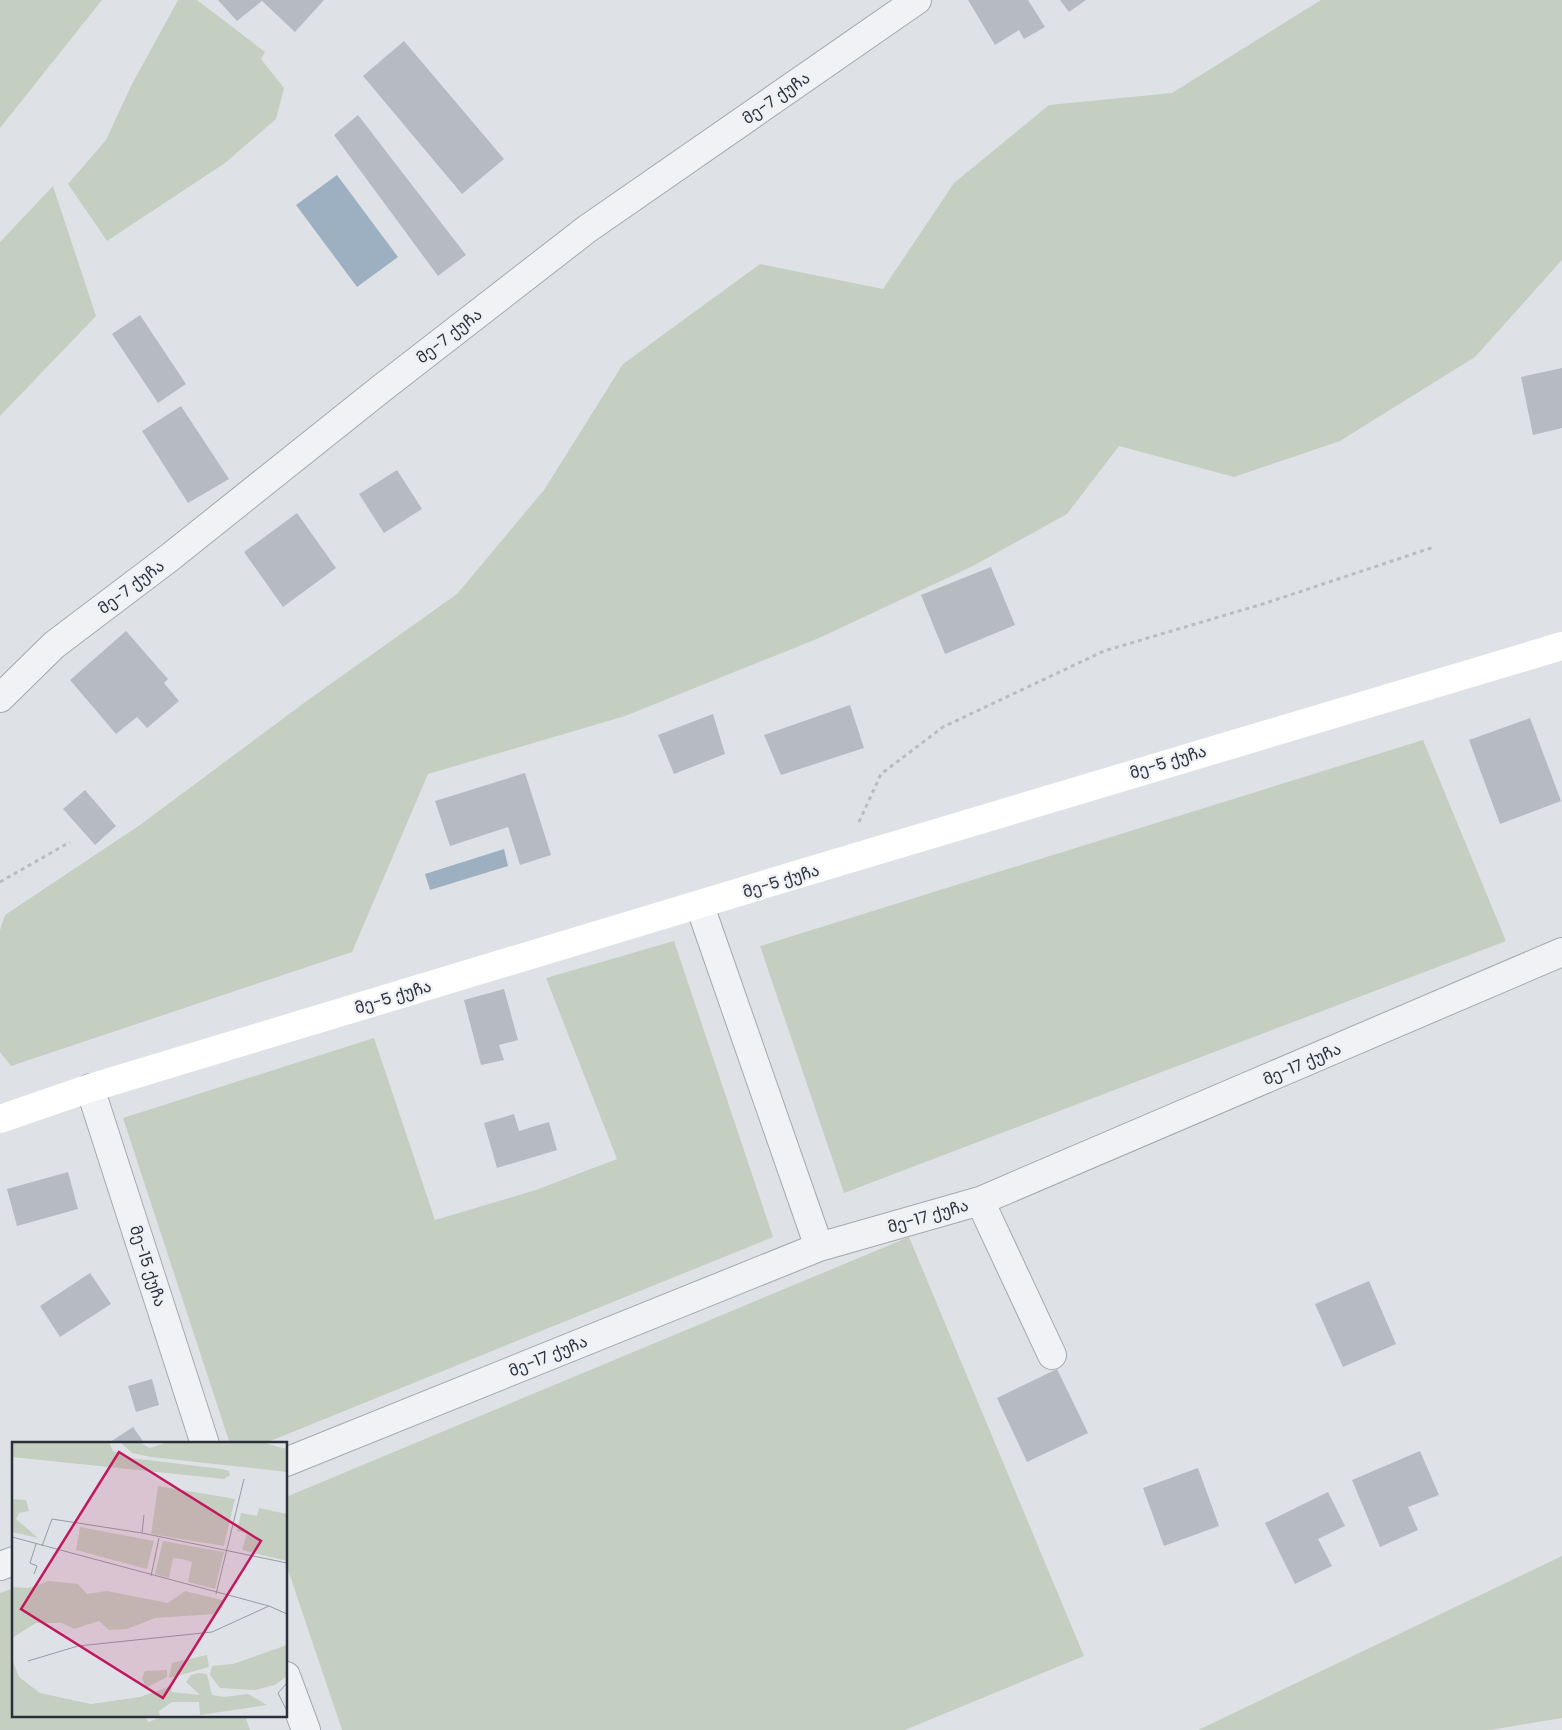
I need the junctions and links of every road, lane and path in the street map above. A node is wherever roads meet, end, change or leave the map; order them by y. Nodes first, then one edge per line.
1 (917, 0) edge
2 (1434, 547) dead end
3 (1562, 646) edge
4 (0, 698) edge
5 (70, 842) dead end
6 (840, 863) junction
7 (0, 882) edge
8 (700, 906) junction
9 (1562, 952) edge
10 (90, 1088) junction
11 (0, 1118) edge
12 (980, 1202) junction
13 (819, 1247) junction
14 (1052, 1355) dead end
15 (204, 1442) edge
16 (288, 1461) edge
17 (12, 1562) edge
18 (0, 1566) edge
19 (288, 1681) edge
20 (306, 1730) edge

1 - 4 street, მე-7 ქუჩა
2 - 6 path
3 - 6 street, მე-5 ქუჩა
5 - 7 path
6 - 8 street, მე-5 ქუჩა
8 - 10 street, მე-5 ქუჩა
8 - 13 street
9 - 12 street, მე-17 ქუჩა
10 - 11 street, მე-5 ქუჩა
10 - 15 street, მე-15 ქუჩა
12 - 13 street, მე-17 ქუჩა
12 - 14 street
13 - 16 street, მე-17 ქუჩა
17 - 18 street
19 - 20 street

